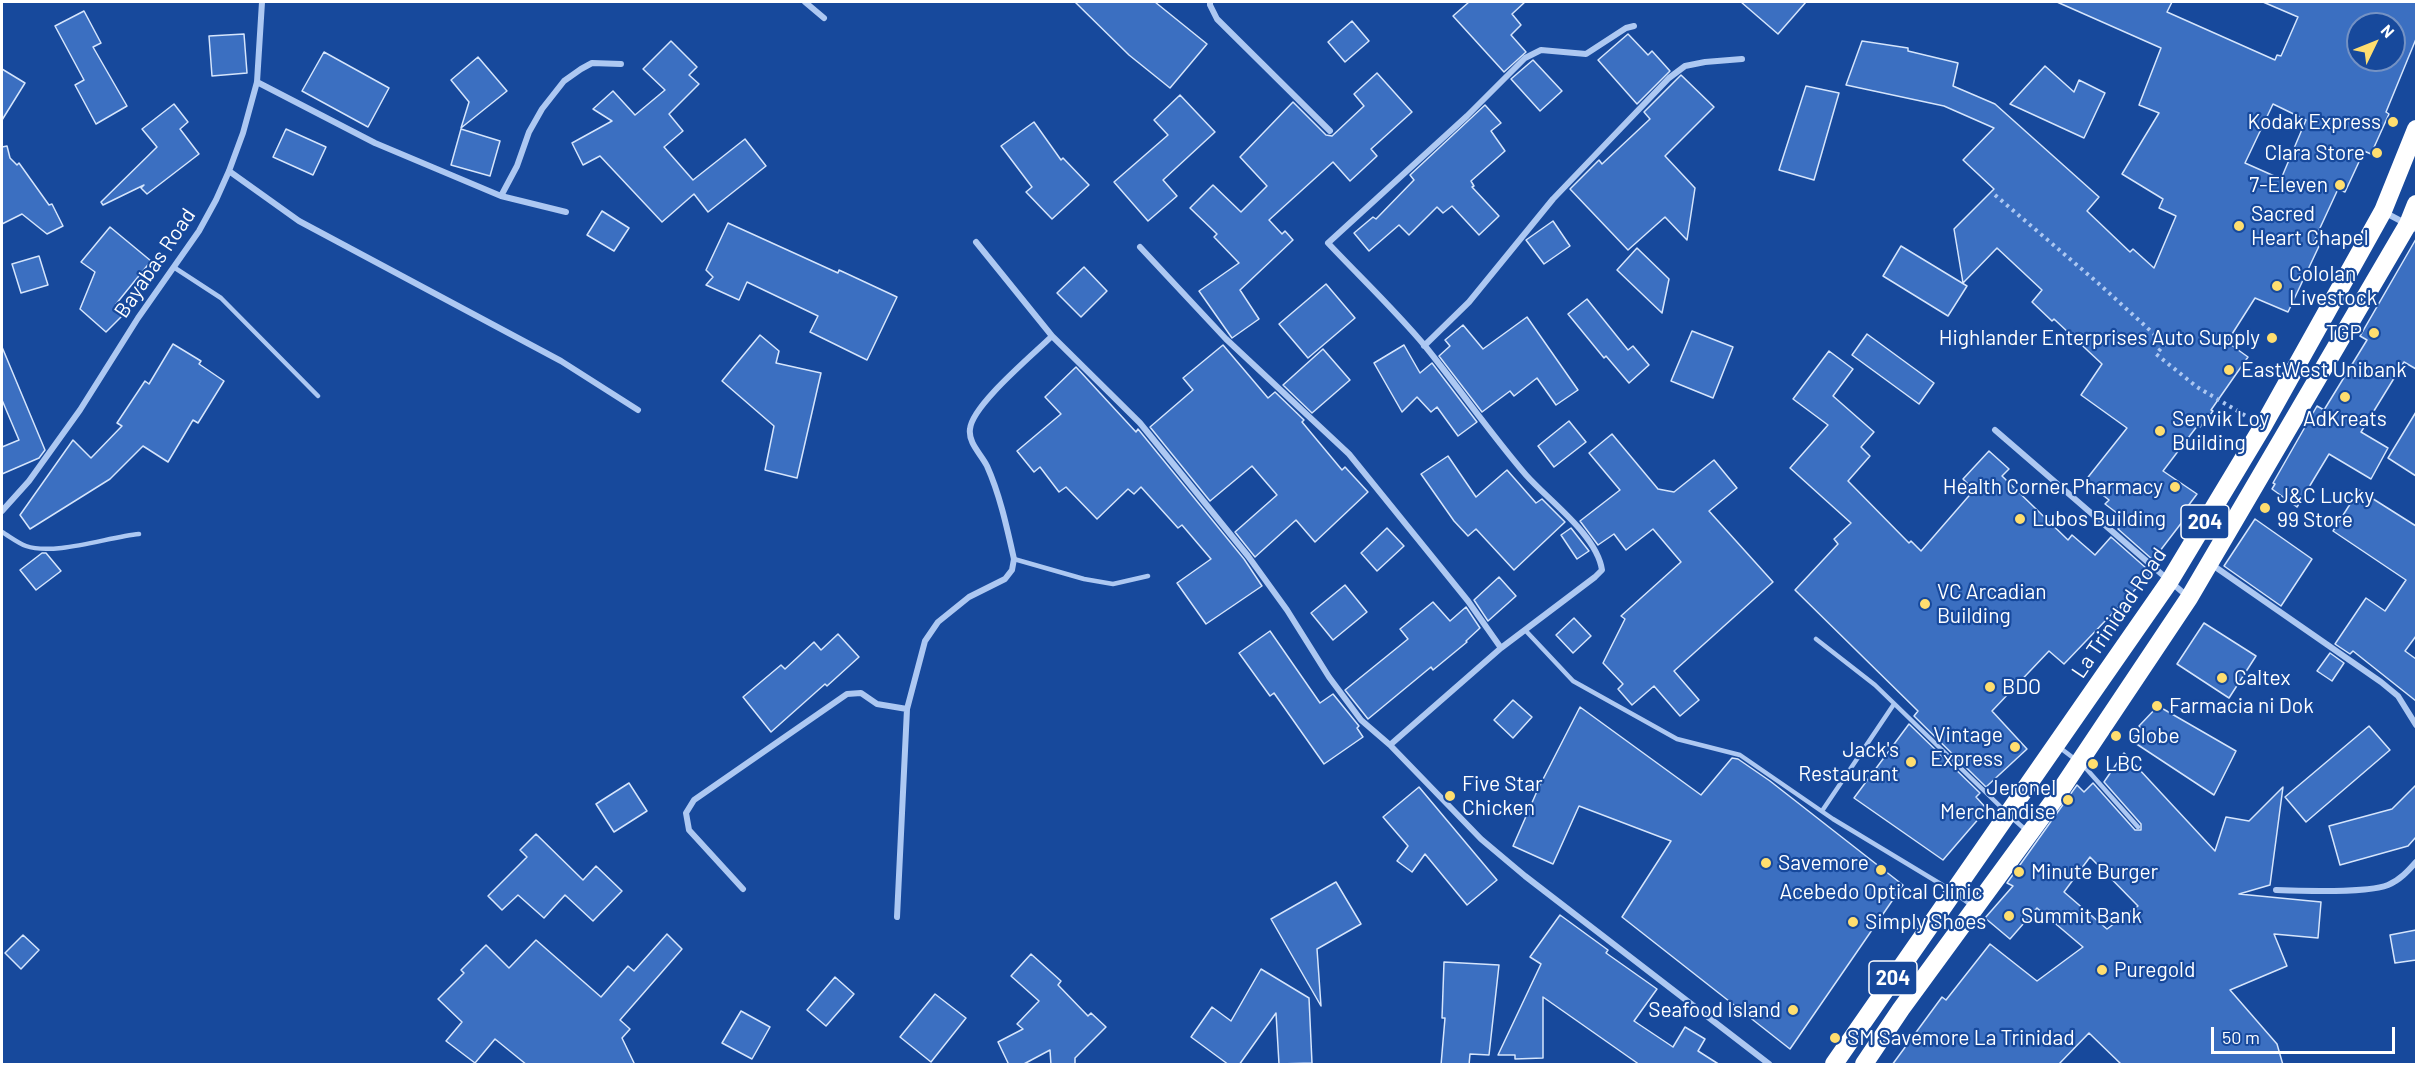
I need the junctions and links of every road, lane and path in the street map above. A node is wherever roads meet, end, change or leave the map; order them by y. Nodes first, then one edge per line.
1 (262, 2) edge
2 (805, 2) edge
3 (1210, 2) edge
4 (824, 18) dead end
5 (1634, 26) dead end
6 (1742, 59) dead end
7 (621, 64) dead end
8 (257, 82) junction
9 (2416, 129) edge
10 (1330, 131) dead end
11 (229, 171) junction
12 (1995, 195) dead end
13 (501, 196) junction
14 (2416, 204) edge
15 (566, 212) dead end
16 (2384, 212) junction
17 (2412, 227) edge
18 (976, 242) dead end
19 (1140, 247) dead end
20 (175, 268) junction
21 (1052, 336) junction
22 (1424, 346) junction
23 (318, 396) dead end
24 (638, 410) dead end
25 (2263, 426) junction
26 (1995, 430) dead end
27 (2, 511) edge
28 (2, 531) edge
29 (139, 534) dead end
30 (1014, 559) junction
31 (2209, 563) junction
32 (1148, 576) dead end
33 (2169, 582) junction
34 (2189, 597) junction
35 (1526, 631) junction
36 (1816, 639) dead end
37 (2126, 644) junction
38 (1501, 648) junction
39 (2147, 661) junction
40 (1894, 704) junction
41 (907, 709) junction
42 (2416, 725) edge
43 (1390, 745) junction
44 (2057, 746) junction
45 (2079, 762) junction
46 (1822, 811) junction
47 (2009, 815) junction
48 (2138, 827) dead end
49 (2029, 833) junction
50 (2416, 862) edge
51 (743, 889) dead end
52 (2276, 890) dead end
53 (1954, 892) junction
54 (1975, 908) junction
55 (897, 917) dead end
56 (1769, 1065) edge
57 (1834, 1065) edge
58 (1864, 1065) edge

1 - 8 street, Bayabas Road
2 - 4 street
3 - 10 street
5 - 22 street
6 - 22 street
7 - 13 street
8 - 11 street, Bayabas Road
8 - 13 street
9 - 16 highway, La Trinidad Road / 204
11 - 20 street, Bayabas Road
11 - 24 street
12 - 25 path
13 - 15 street
14 - 17 highway, 204
16 - 17 street
16 - 25 highway, La Trinidad Road / 204
17 - 31 highway, 204
18 - 21 street
19 - 38 street
20 - 23 lane
20 - 27 street, Bayabas Road
21 - 30 street
21 - 43 street
22 - 35 street
25 - 33 highway, La Trinidad Road / 204
26 - 33 street
28 - 29 lane
30 - 32 lane
30 - 41 street
31 - 34 highway, 204
31 - 42 street
33 - 34 street
33 - 37 highway, La Trinidad Road / 204
34 - 39 highway, 204
35 - 38 street
35 - 46 lane
36 - 40 lane
37 - 39 highway
37 - 44 highway, La Trinidad Road / 204
38 - 43 street
39 - 45 highway, 204
40 - 46 lane
40 - 47 lane
41 - 51 street
41 - 55 street
43 - 56 street
44 - 45 lane
44 - 47 highway, La Trinidad Road / 204
45 - 48 lane
45 - 49 highway, 204
46 - 53 lane
47 - 49 lane
47 - 53 highway, La Trinidad Road / 204
49 - 54 highway, 204
50 - 52 street
53 - 54 lane
53 - 57 highway, La Trinidad Road / 204
54 - 58 highway, 204

